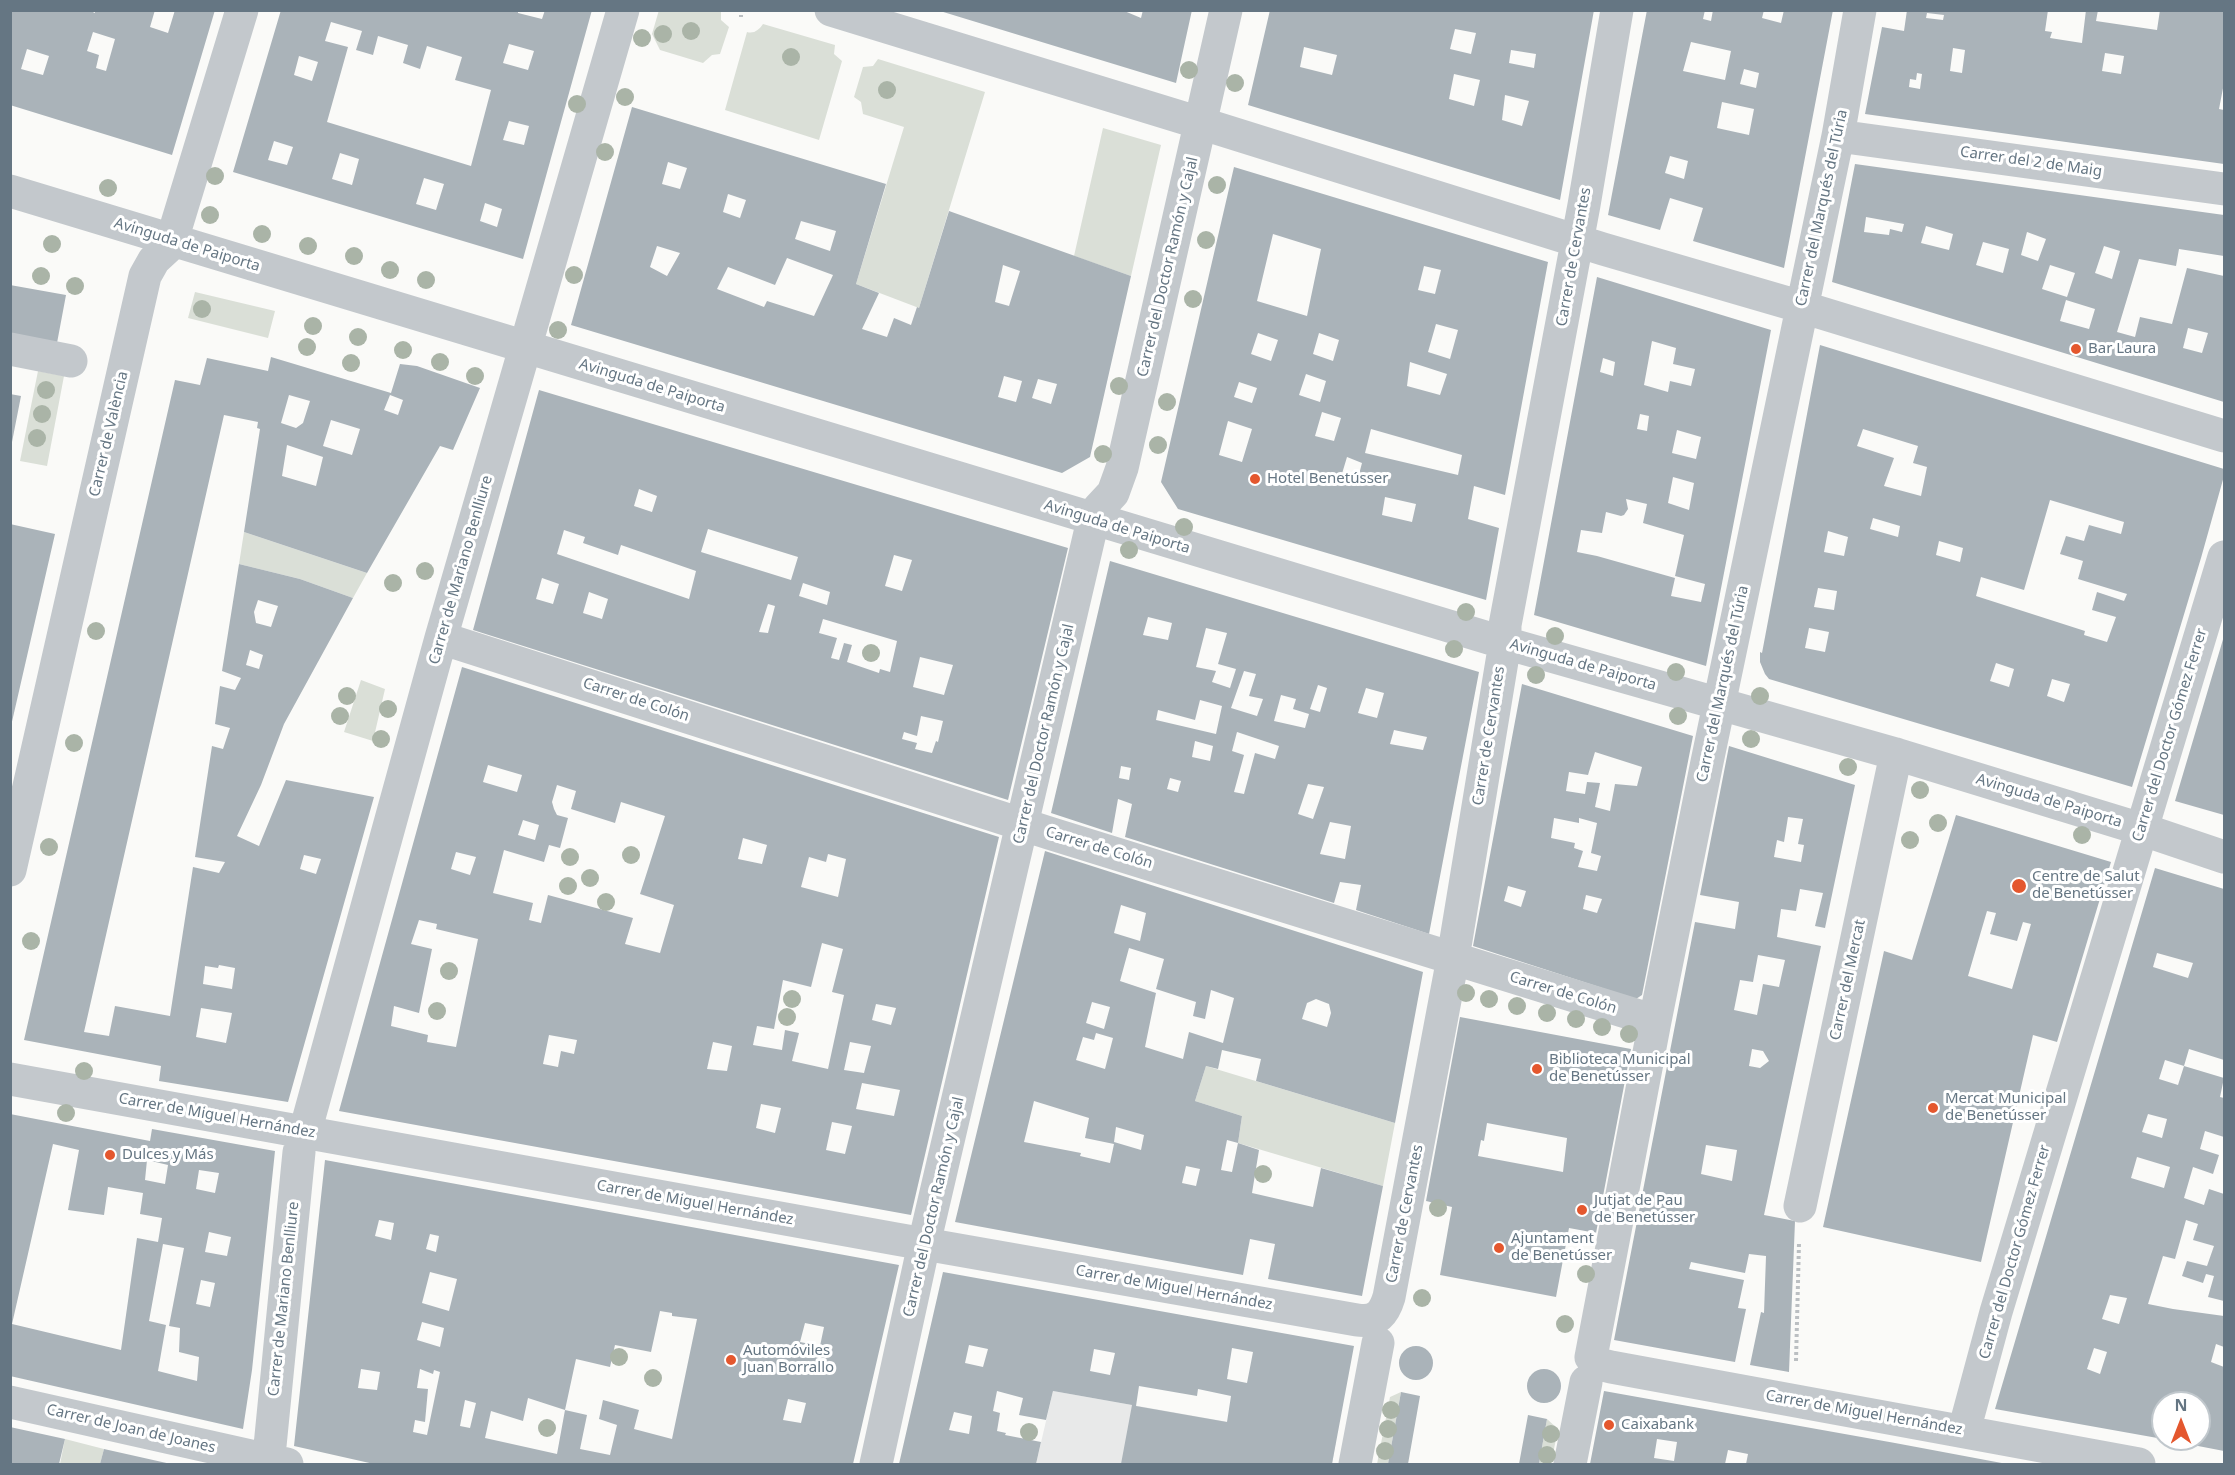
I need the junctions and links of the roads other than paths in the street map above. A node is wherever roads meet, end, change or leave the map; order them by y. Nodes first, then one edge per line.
1 (243, 10) edge
2 (623, 10) edge
3 (831, 10) edge
4 (1226, 10) edge
5 (1617, 10) edge
6 (1860, 10) edge
7 (1200, 123) junction
8 (1838, 136) junction
9 (2224, 189) edge
10 (10, 191) edge
11 (171, 240) junction
12 (1577, 241) junction
13 (1802, 307) junction
14 (526, 348) junction
15 (10, 349) edge
16 (71, 361) dead end
17 (2224, 436) edge
18 (1094, 520) junction
19 (2224, 557) edge
20 (441, 638) junction
21 (1505, 643) junction
22 (1719, 704) junction
23 (1896, 753) junction
24 (20, 781) edge
25 (1023, 824) junction
26 (2141, 829) junction
27 (2224, 857) edge
28 (10, 870) edge
29 (1453, 958) junction
30 (1655, 1021) junction
31 (10, 1079) edge
32 (302, 1142) junction
33 (1800, 1206) dead end
34 (924, 1244) junction
35 (1379, 1330) junction
36 (1589, 1370) junction
37 (10, 1402) edge
38 (1964, 1431) junction
39 (278, 1455) edge
40 (876, 1464) edge
41 (1354, 1464) edge
42 (1570, 1464) edge
43 (2139, 1464) edge

1 - 11 street, Carrer de València
2 - 14 street, Carrer de Mariano Benlliure
3 - 7 street
4 - 7 street, Carrer del Doctor Ramón y Cajal
5 - 12 street, Carrer de Cervantes
6 - 8 street, Carrer del Marqués del Túria
7 - 12 street
7 - 18 street, Carrer del Doctor Ramón y Cajal
8 - 9 street, Carrer del 2 de Maig
8 - 13 street, Carrer del Marqués del Túria
10 - 11 street, Avinguda de Paiporta
11 - 14 street, Avinguda de Paiporta
11 - 24 street, Carrer de València
12 - 13 street
12 - 21 street, Carrer de Cervantes
13 - 17 street
13 - 22 street, Carrer del Marqués del Túria
14 - 18 street, Avinguda de Paiporta
14 - 20 street, Carrer de Mariano Benlliure
15 - 16 street
18 - 21 street, Avinguda de Paiporta
18 - 25 street, Carrer del Doctor Ramón y Cajal
19 - 26 street, Carrer del Doctor Gómez Ferrer
20 - 25 street, Carrer de Colón
20 - 32 street, Carrer de Mariano Benlliure
21 - 22 street, Avinguda de Paiporta
21 - 29 street, Carrer de Cervantes
22 - 23 street, Avinguda de Paiporta
22 - 30 street, Carrer del Marqués del Túria
23 - 26 street, Avinguda de Paiporta
23 - 33 street, Carrer del Mercat
24 - 28 street, Carrer de València
25 - 29 street, Carrer de Colón
25 - 34 street, Carrer del Doctor Ramón y Cajal
26 - 27 street, Avinguda de Paiporta
26 - 38 street, Carrer del Doctor Gómez Ferrer
29 - 30 street, Carrer de Colón
29 - 35 street, Carrer de Cervantes
30 - 36 street, Carrer del Marqués del Túria
31 - 32 street, Carrer de Miguel Hernández
32 - 34 street, Carrer de Miguel Hernández
32 - 39 street, Carrer de Mariano Benlliure
34 - 35 street, Carrer de Miguel Hernández
34 - 40 street, Carrer del Doctor Ramón y Cajal
35 - 41 street, Carrer de Cervantes
36 - 38 street, Carrer de Miguel Hernández
36 - 42 street, Carrer del Marqués del Túria
37 - 39 street, Carrer de Joan de Joanes
38 - 43 street, Carrer de Miguel Hernández

